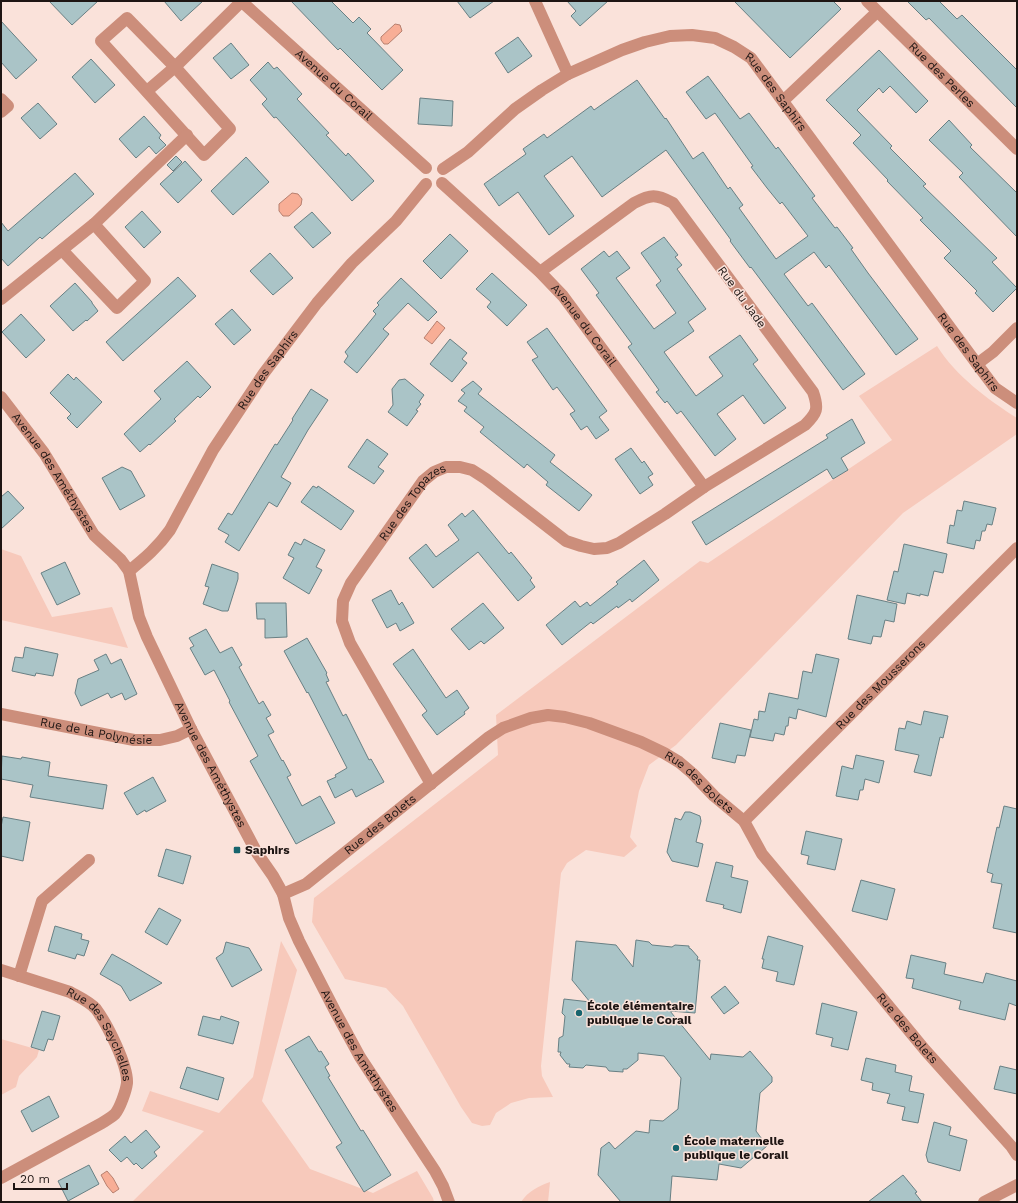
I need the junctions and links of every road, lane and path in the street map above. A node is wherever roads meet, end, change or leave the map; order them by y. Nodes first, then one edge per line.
1 (241, 1) edge
2 (536, 1) edge
3 (867, 1) edge
4 (877, 12) junction
5 (175, 66) junction
6 (568, 74) junction
7 (147, 92) junction
8 (1, 99) edge
9 (783, 100) junction
10 (1, 112) edge
11 (187, 135) junction
12 (1017, 149) edge
13 (426, 168) junction
14 (443, 169) junction
15 (442, 183) junction
16 (426, 184) junction
17 (94, 224) junction
18 (62, 250) junction
19 (540, 272) junction
20 (1, 299) edge
21 (1017, 328) edge
22 (977, 364) junction
23 (1, 397) edge
24 (1017, 403) edge
25 (704, 487) junction
26 (1017, 548) edge
27 (129, 571) junction
28 (1, 714) edge
29 (191, 730) junction
30 (431, 784) junction
31 (744, 821) junction
32 (89, 860) dead end
33 (283, 894) junction
34 (1, 970) edge
35 (19, 976) junction
36 (1017, 1155) edge
37 (1, 1178) edge
38 (1017, 1185) edge
39 (449, 1202) edge
40 (984, 1202) edge

1 - 5 street
1 - 13 street, Avenue du Corail
2 - 6 street
3 - 4 street, Rue des Perles
4 - 9 street
4 - 12 street, Rue des Perles
5 - 7 street
5 - 7 street
5 - 11 street
6 - 9 street, Rue des Saphirs
6 - 14 street, Rue des Saphirs
7 - 11 street
8 - 10 street
9 - 22 street, Rue des Saphirs
11 - 17 street
13 - 14 street
13 - 16 street
14 - 15 street
15 - 16 street
15 - 19 street, Avenue du Corail
16 - 27 street, Rue des Saphirs
17 - 18 street
17 - 18 street
18 - 20 street
19 - 25 street, Avenue du Corail
19 - 25 street, Rue du Jade
21 - 22 street
22 - 24 street, Rue des Saphirs
23 - 27 street, Avenue des Améthystes
25 - 30 street, Rue des Topazes
26 - 31 street, Rue des Mousserons
27 - 29 street, Avenue des Améthystes
28 - 29 street, Rue de la Polynésie
29 - 33 street, Avenue des Améthystes
30 - 31 street, Rue des Bolets
30 - 33 street, Rue des Bolets
31 - 36 street, Rue des Bolets
32 - 35 street
33 - 39 street, Avenue des Améthystes
34 - 35 street, Rue des Seychelles
35 - 37 street, Rue des Seychelles
38 - 40 street

